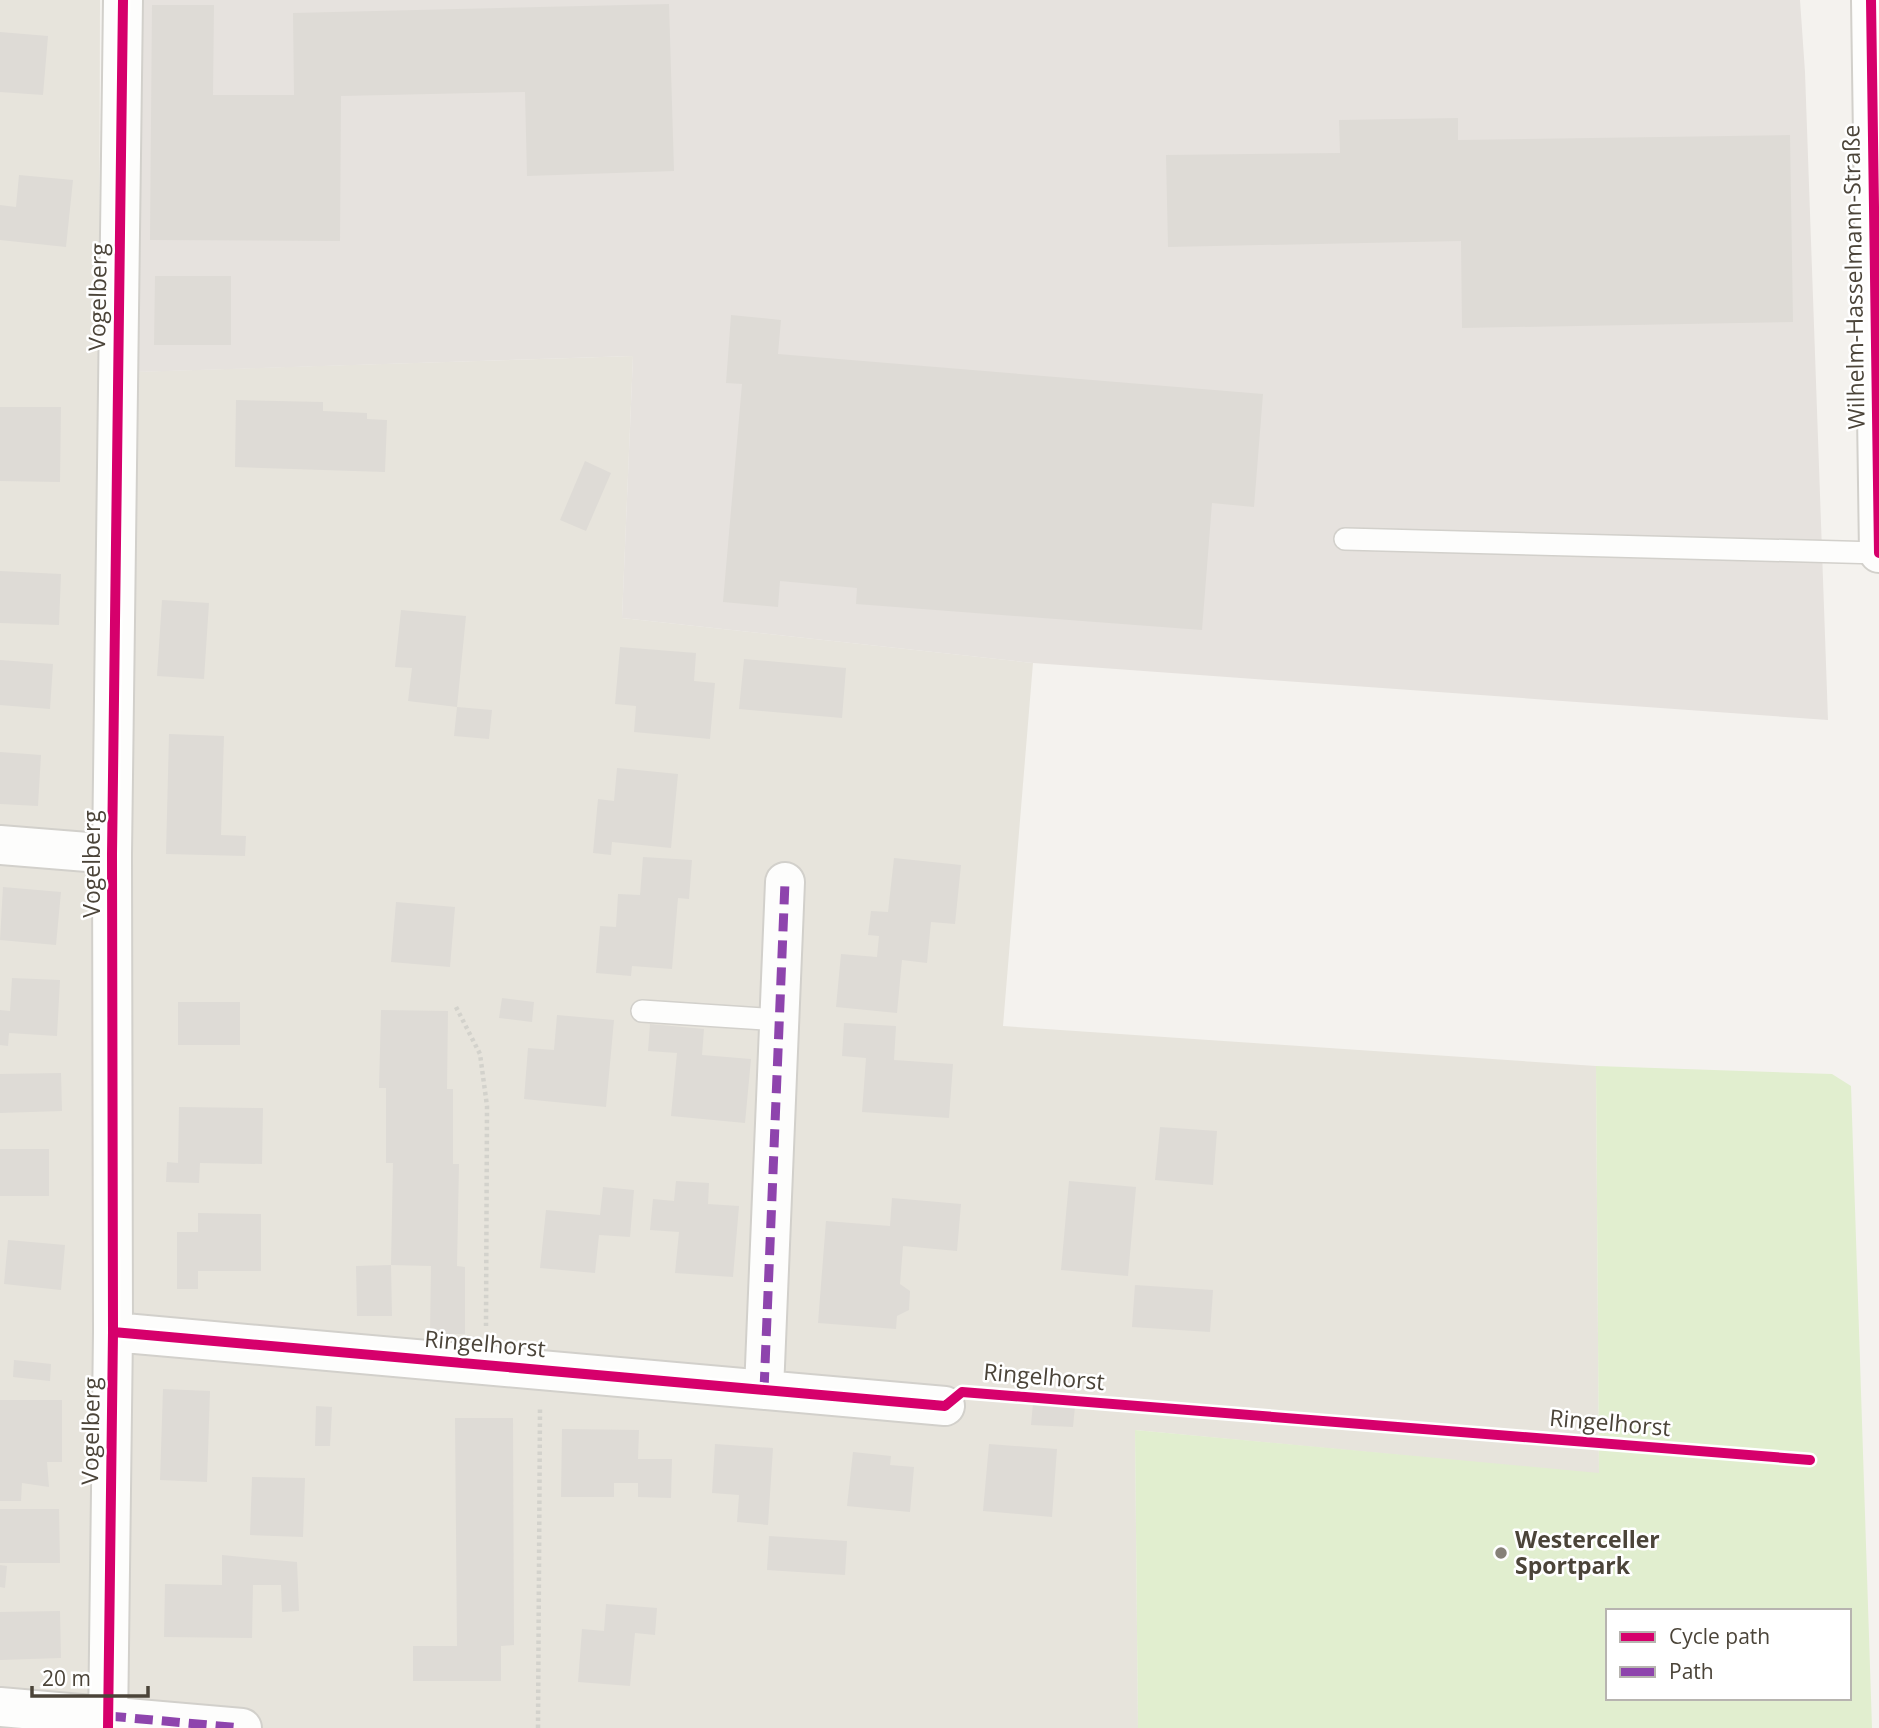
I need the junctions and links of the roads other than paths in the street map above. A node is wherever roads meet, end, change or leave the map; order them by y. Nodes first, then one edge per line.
1 (123, 0) edge
2 (1871, 0) edge
3 (1345, 540) dead end
4 (1879, 553) edge
5 (0, 845) edge
6 (112, 854) junction
7 (785, 882) dead end
8 (642, 1011) dead end
9 (779, 1020) junction
10 (113, 1332) junction
11 (764, 1390) junction
12 (945, 1406) road end
13 (0, 1707) edge
14 (108, 1722) edge
15 (242, 1728) edge

1 - 6 street, Vogelberg
2 - 4 street, Wilhelm-Hasselmann-Straße
3 - 4 lane
5 - 6 street
6 - 10 street, Vogelberg
7 - 9 street
8 - 9 lane
9 - 11 street
10 - 11 street, Ringelhorst
10 - 14 street, Vogelberg
11 - 12 street, Ringelhorst
13 - 14 street
14 - 15 street

